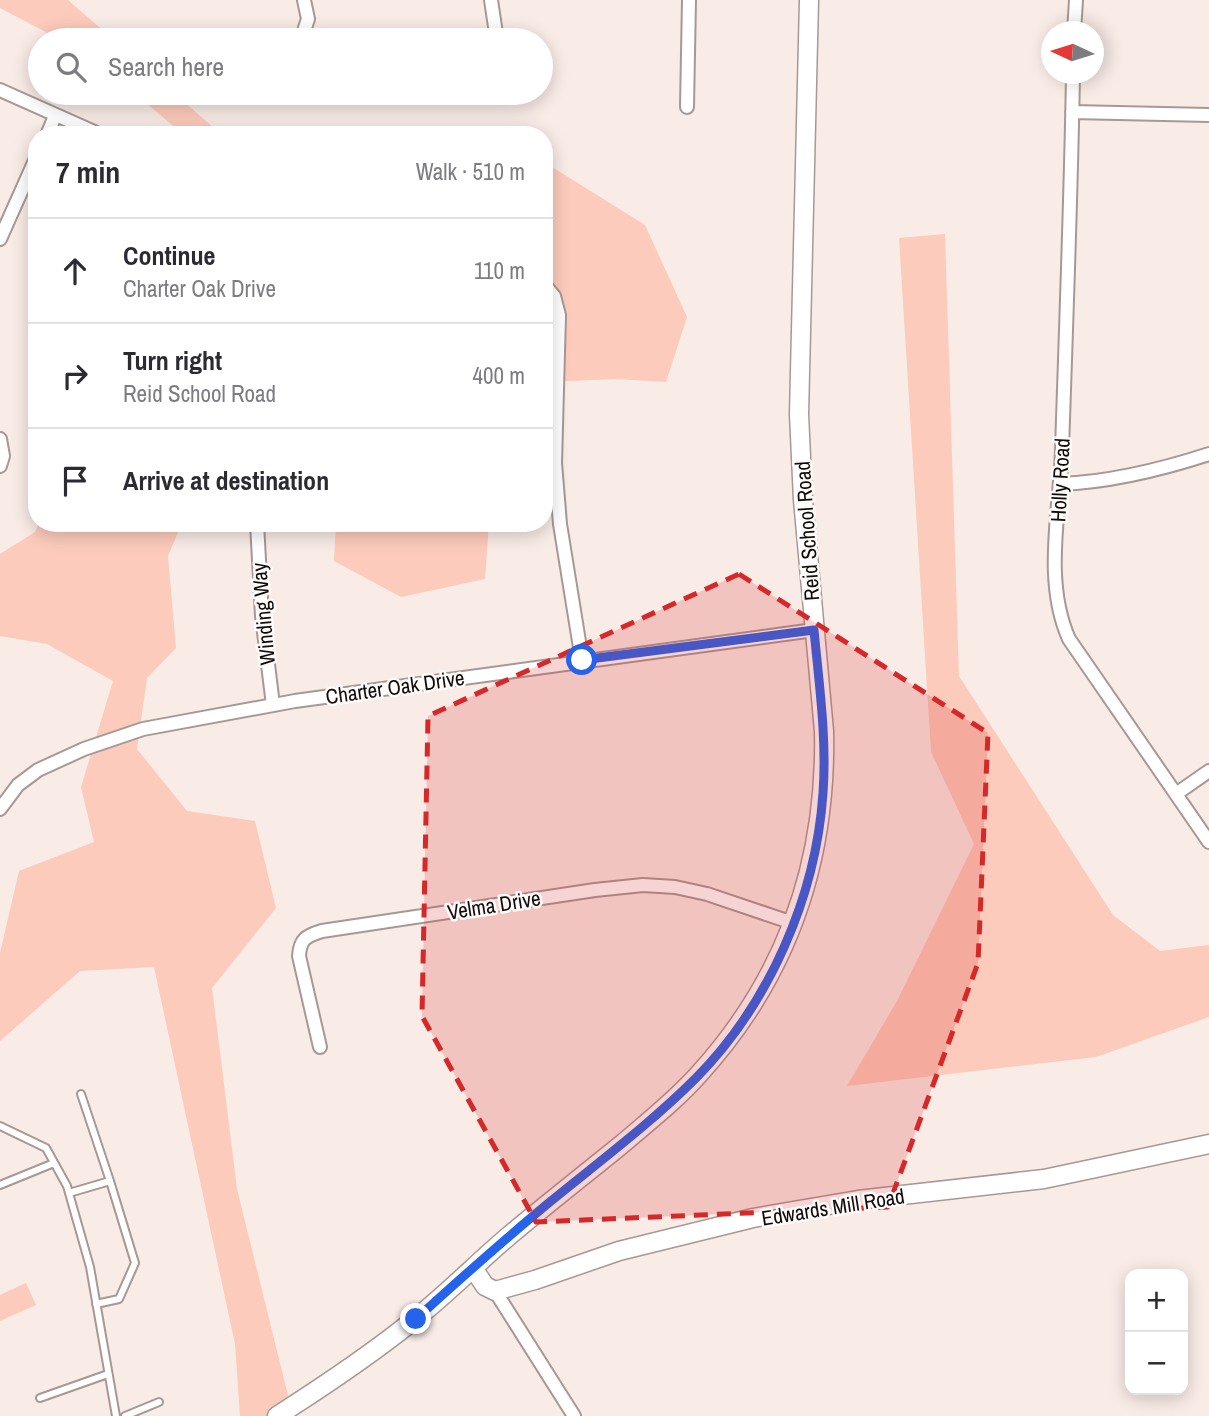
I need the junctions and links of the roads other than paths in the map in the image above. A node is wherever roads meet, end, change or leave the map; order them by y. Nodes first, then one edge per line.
1 (304, 0) edge
2 (491, 0) edge
3 (689, 0) edge
4 (809, 0) edge
5 (1076, 0) edge
6 (1075, 21) edge
7 (305, 28) edge
8 (495, 28) edge
9 (1073, 84) edge
10 (0, 90) edge
11 (28, 103) edge
12 (32, 105) edge
13 (687, 107) dead end
14 (1072, 112) junction
15 (1209, 115) edge
16 (55, 116) junction
17 (51, 126) edge
18 (79, 126) edge
19 (28, 176) edge
20 (0, 239) edge
21 (553, 295) edge
22 (0, 439) edge
23 (1209, 454) edge
24 (0, 466) edge
25 (1060, 484) junction
26 (257, 532) edge
27 (814, 630) junction
28 (582, 660) junction
29 (273, 705) junction
30 (1209, 771) edge
31 (1176, 794) junction
32 (0, 809) edge
33 (1209, 842) edge
34 (793, 923) junction
35 (320, 1047) dead end
36 (81, 1094) dead end
37 (0, 1126) edge
38 (1209, 1144) edge
39 (54, 1163) junction
40 (110, 1181) junction
41 (0, 1185) edge
42 (69, 1193) junction
43 (473, 1268) junction
44 (495, 1291) junction
45 (96, 1304) junction
46 (108, 1374) junction
47 (40, 1398) dead end
48 (159, 1402) dead end
49 (116, 1416) edge
50 (125, 1416) edge
51 (277, 1416) edge
52 (574, 1416) edge

1 - 7 street
2 - 8 street
3 - 13 street
4 - 27 street, Reid School Road
5 - 6 street
9 - 14 street, Holly Road
10 - 11 street
12 - 16 street
14 - 15 street
14 - 25 street, Holly Road
16 - 17 street
16 - 18 street
19 - 20 street
21 - 28 street
22 - 24 street
23 - 25 street
25 - 31 street, Holly Road
26 - 29 street, Winding Way
27 - 28 street, Charter Oak Drive
27 - 34 street, Reid School Road
28 - 29 street, Charter Oak Drive
29 - 32 street, Charter Oak Drive
30 - 31 street
31 - 33 street, Holly Road
34 - 35 street, Velma Drive
34 - 43 street, Reid School Road
36 - 40 lane
37 - 39 lane
38 - 44 street, Edwards Mill Road
39 - 41 lane
39 - 42 lane
40 - 42 lane
40 - 45 lane
42 - 45 lane
43 - 44 street
43 - 51 street, Reid School Road
44 - 52 street
45 - 46 lane
46 - 47 lane
46 - 49 lane
48 - 50 lane

